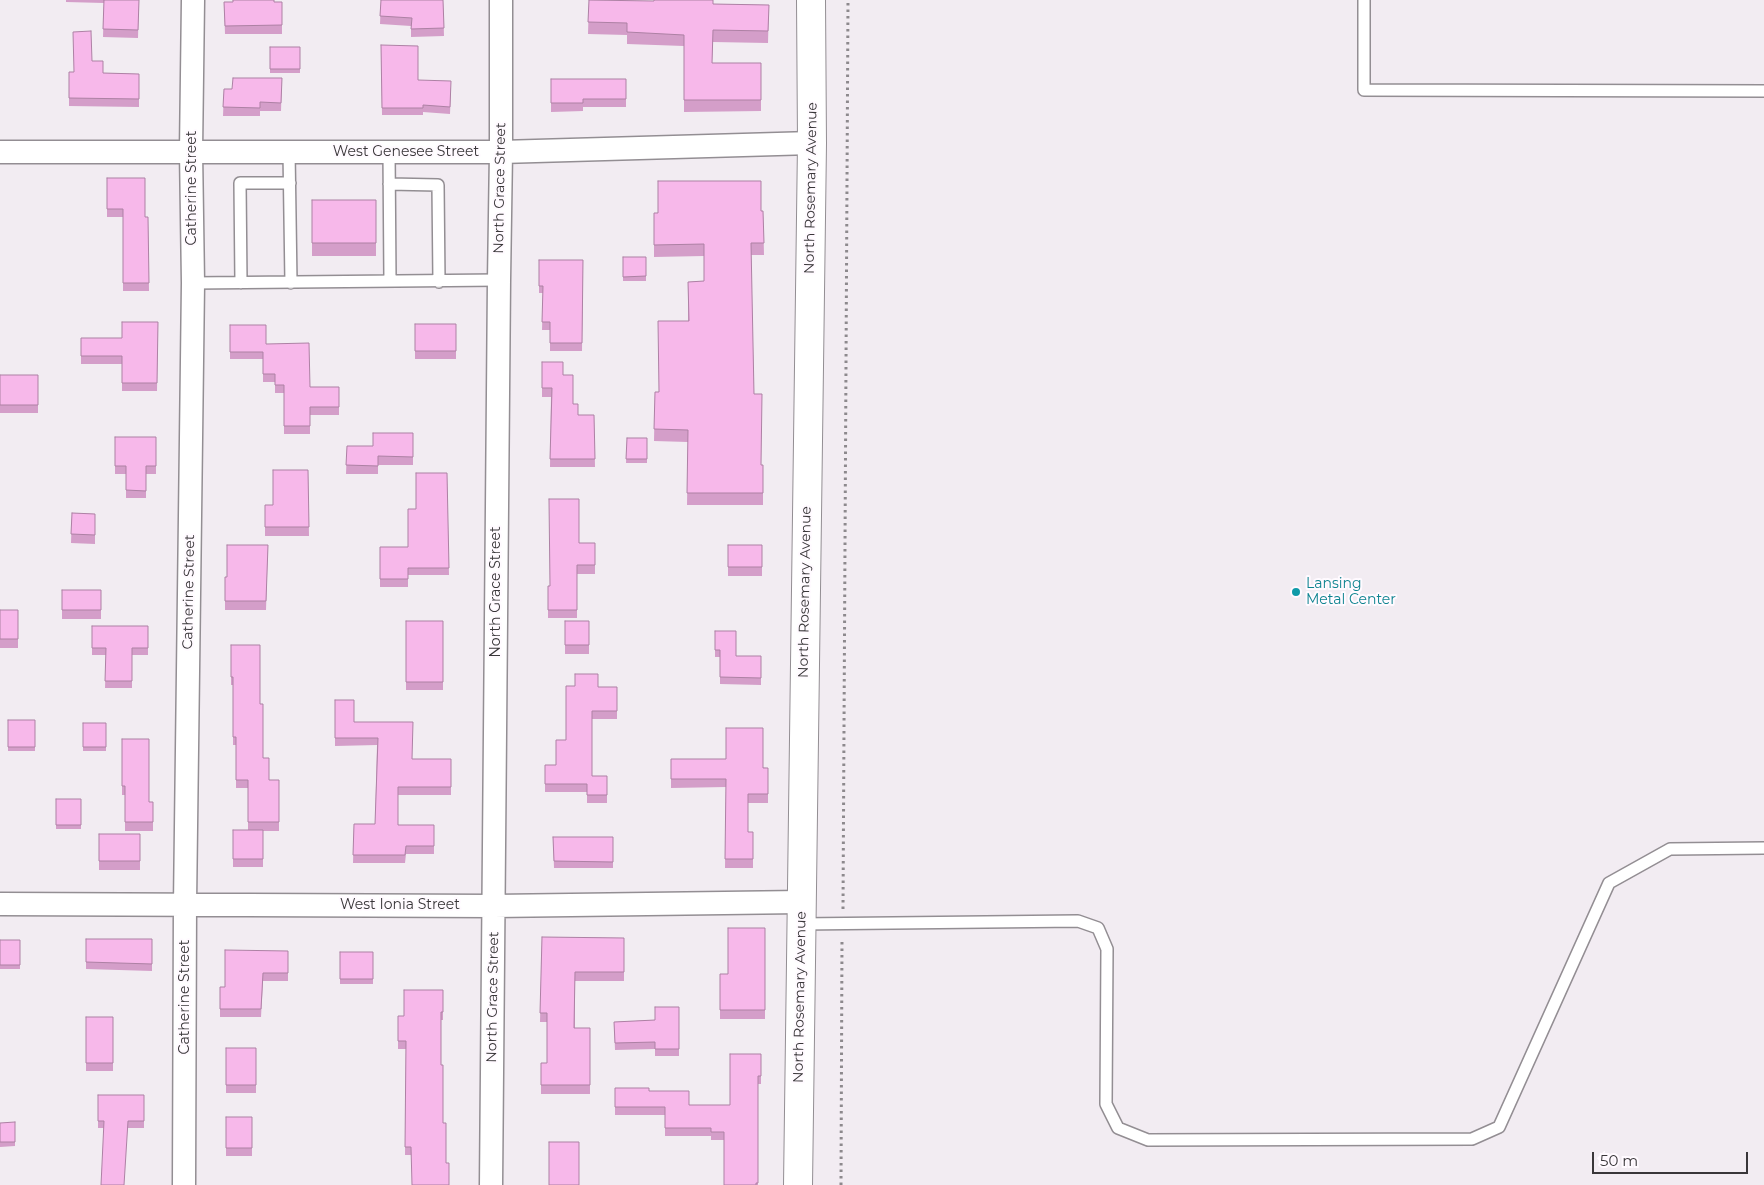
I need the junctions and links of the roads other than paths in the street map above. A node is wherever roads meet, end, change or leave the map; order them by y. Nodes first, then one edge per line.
1 (193, 0) edge
2 (501, 0) edge
3 (811, 0) edge
4 (1364, 0) edge
5 (1764, 91) edge
6 (812, 143) junction
7 (389, 151) junction
8 (0, 152) edge
9 (191, 152) junction
10 (289, 152) junction
11 (501, 152) junction
12 (290, 183) junction
13 (389, 184) junction
14 (499, 280) junction
15 (390, 281) junction
16 (439, 282) junction
17 (193, 283) junction
18 (241, 283) junction
19 (291, 283) junction
20 (1764, 848) edge
21 (0, 904) edge
22 (186, 904) junction
23 (494, 906) junction
24 (800, 913) junction
25 (184, 1185) edge
26 (491, 1185) edge
27 (798, 1185) edge

1 - 9 street, Catherine Street
2 - 11 street, North Grace Street
3 - 6 street, North Rosemary Avenue
4 - 5 lane
6 - 11 street, West Genesee Street
6 - 24 street, North Rosemary Avenue
7 - 10 street, West Genesee Street
7 - 11 street, West Genesee Street
7 - 13 lane
8 - 9 street, West Genesee Street
9 - 10 street, West Genesee Street
9 - 17 street, Catherine Street
10 - 12 lane
11 - 14 street, North Grace Street
12 - 18 lane
12 - 19 lane
13 - 15 lane
13 - 16 lane
14 - 16 lane
14 - 23 street, North Grace Street
15 - 16 lane
15 - 19 lane
17 - 18 lane
17 - 22 street, Catherine Street
18 - 19 lane
20 - 24 lane
21 - 22 street, West Ionia Street
22 - 23 street, West Ionia Street
22 - 25 street, Catherine Street
23 - 24 street, West Ionia Street
23 - 26 street, North Grace Street
24 - 27 street, North Rosemary Avenue

